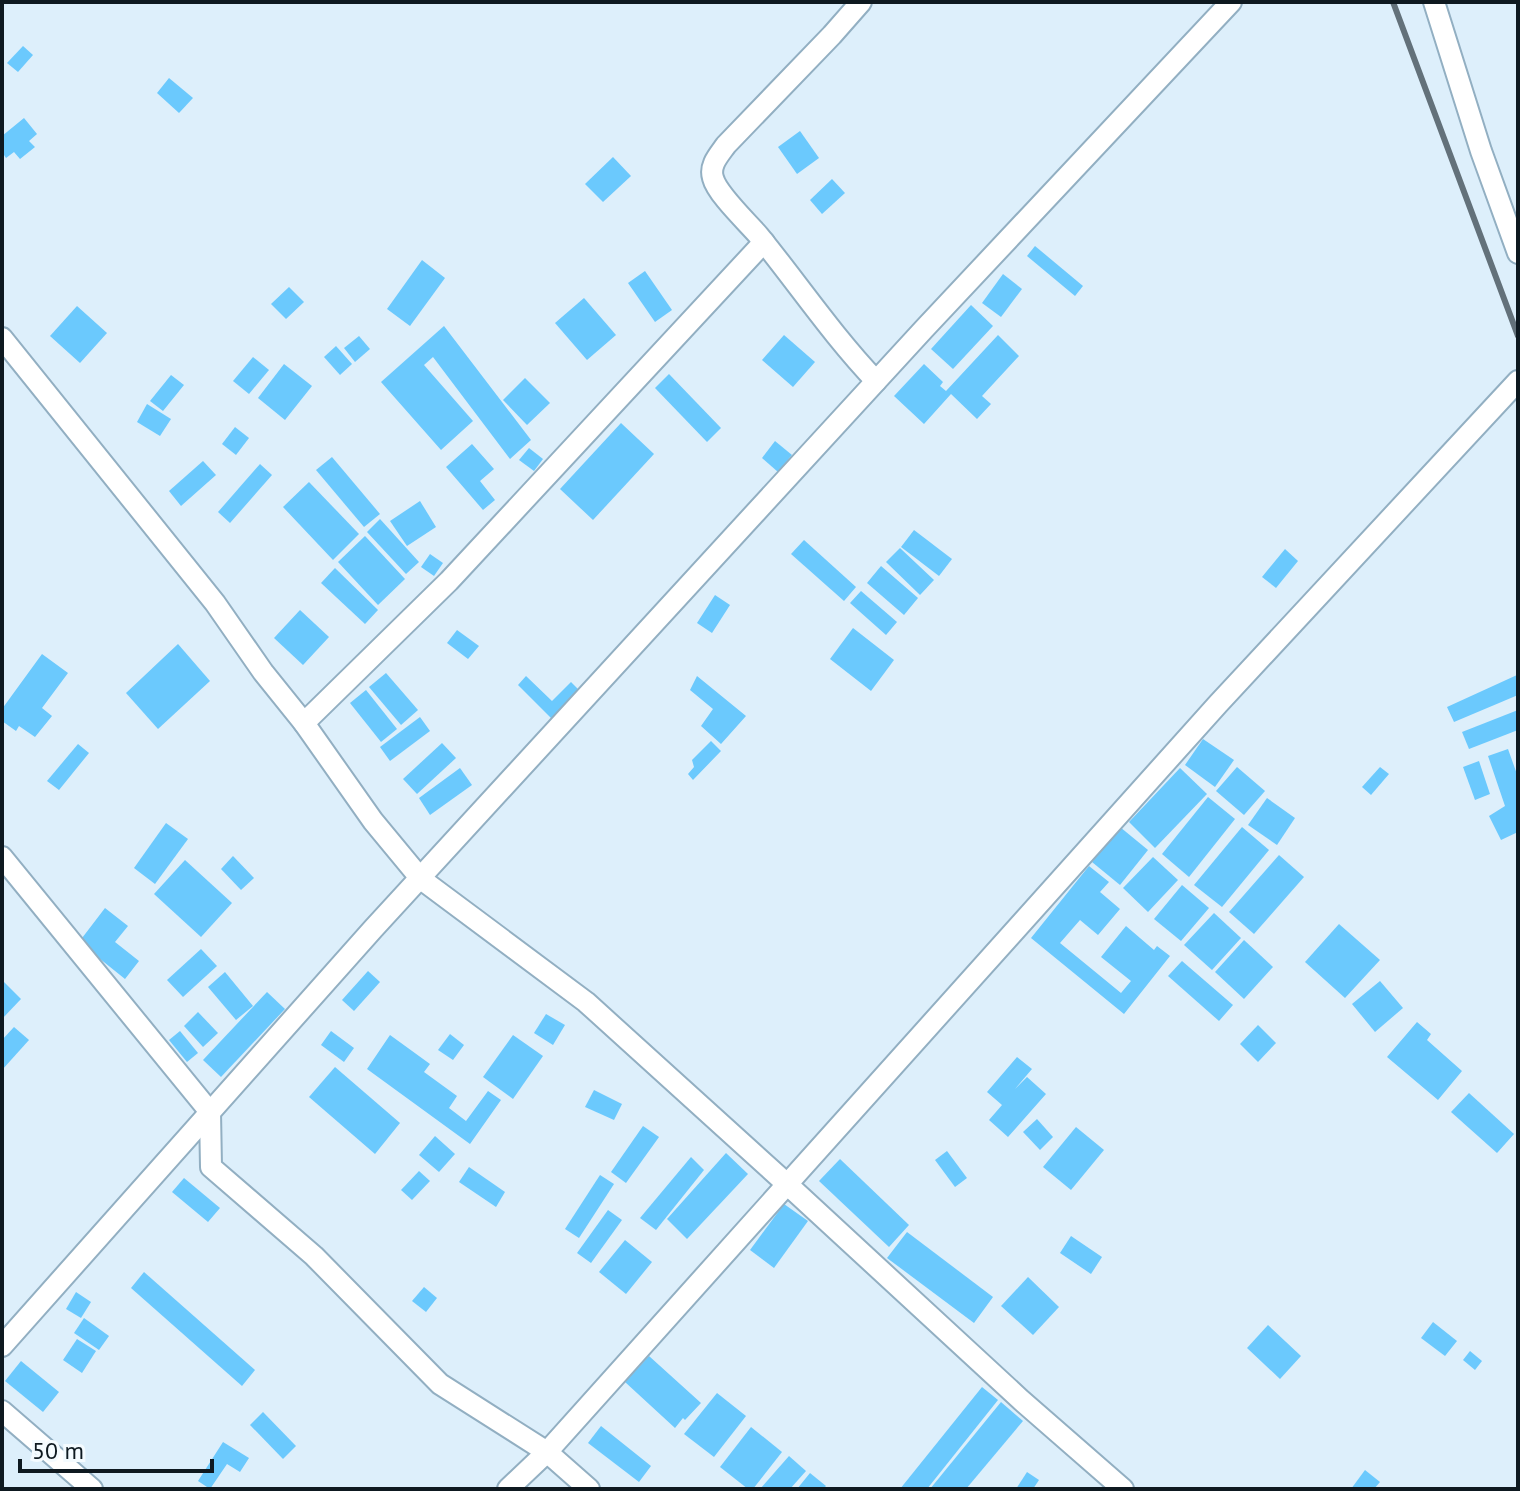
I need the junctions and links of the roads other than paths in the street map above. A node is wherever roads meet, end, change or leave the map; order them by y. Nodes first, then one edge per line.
1 (861, 2) edge
2 (1231, 2) edge
3 (1434, 2) edge
4 (764, 242) junction
5 (1518, 253) edge
6 (2, 338) edge
7 (876, 381) junction
8 (1518, 381) edge
9 (304, 723) junction
10 (2, 857) edge
11 (421, 879) junction
12 (210, 1112) junction
13 (788, 1185) junction
14 (2, 1346) edge
15 (2, 1411) edge
16 (547, 1452) junction
17 (92, 1489) edge
18 (508, 1489) edge
19 (589, 1489) edge
20 (1123, 1489) edge

1 - 4 street
2 - 7 street
3 - 5 street
4 - 7 street
4 - 9 street
6 - 9 street
7 - 11 street
8 - 13 street
9 - 11 street
10 - 12 street
11 - 12 street
11 - 13 street
12 - 14 street
12 - 16 street
13 - 16 street
13 - 20 street
15 - 17 street
16 - 18 street
16 - 19 street

